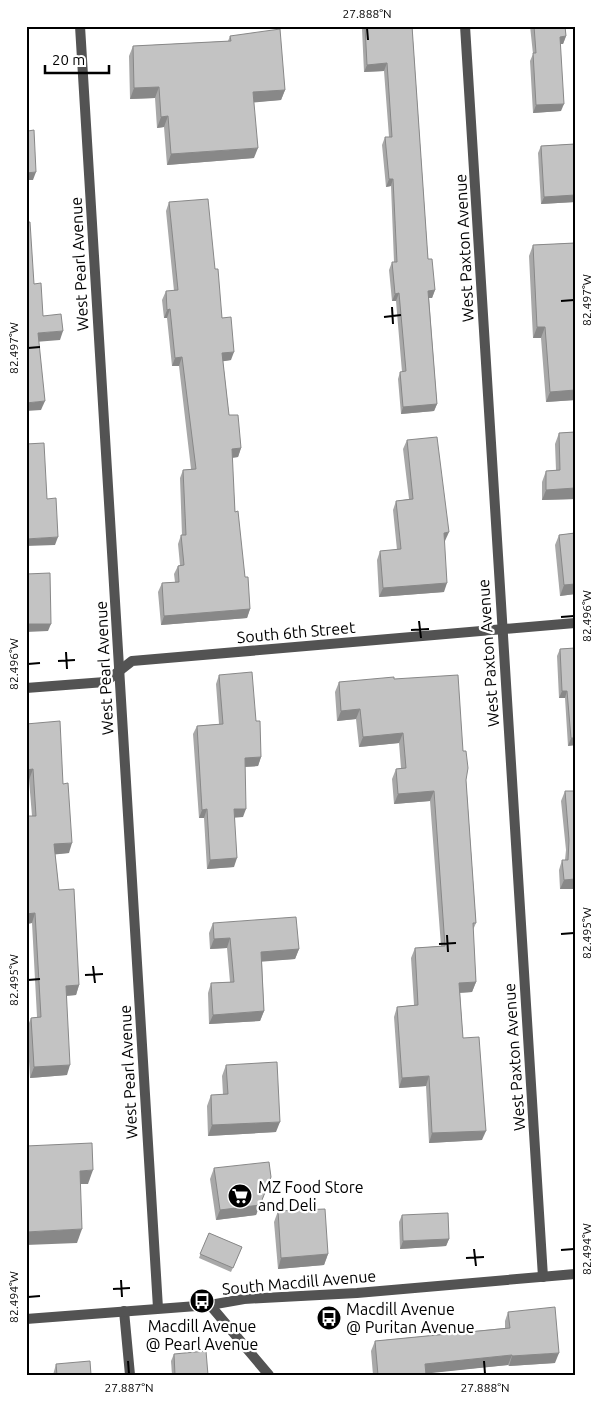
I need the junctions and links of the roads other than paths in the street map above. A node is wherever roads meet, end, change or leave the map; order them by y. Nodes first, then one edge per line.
1 (80, 26) edge
2 (465, 26) edge
3 (575, 623) edge
4 (502, 630) junction
5 (119, 670) junction
6 (26, 688) edge
7 (575, 1274) edge
8 (544, 1277) junction
9 (210, 1305) junction
10 (158, 1308) junction
11 (124, 1311) junction
12 (26, 1320) edge
13 (130, 1375) edge
14 (269, 1375) edge

1 - 5 street, West Pearl Avenue
2 - 4 street, West Paxton Avenue
3 - 4 street, South 6th Street
4 - 5 street, South 6th Street
4 - 8 street, West Paxton Avenue
5 - 6 street, South 6th Street
5 - 10 street, West Pearl Avenue
7 - 8 street, South Macdill Avenue
8 - 9 street, South Macdill Avenue
9 - 10 street, South Macdill Avenue
9 - 14 street
10 - 11 street, South Macdill Avenue
11 - 12 street, South Macdill Avenue
11 - 13 street

